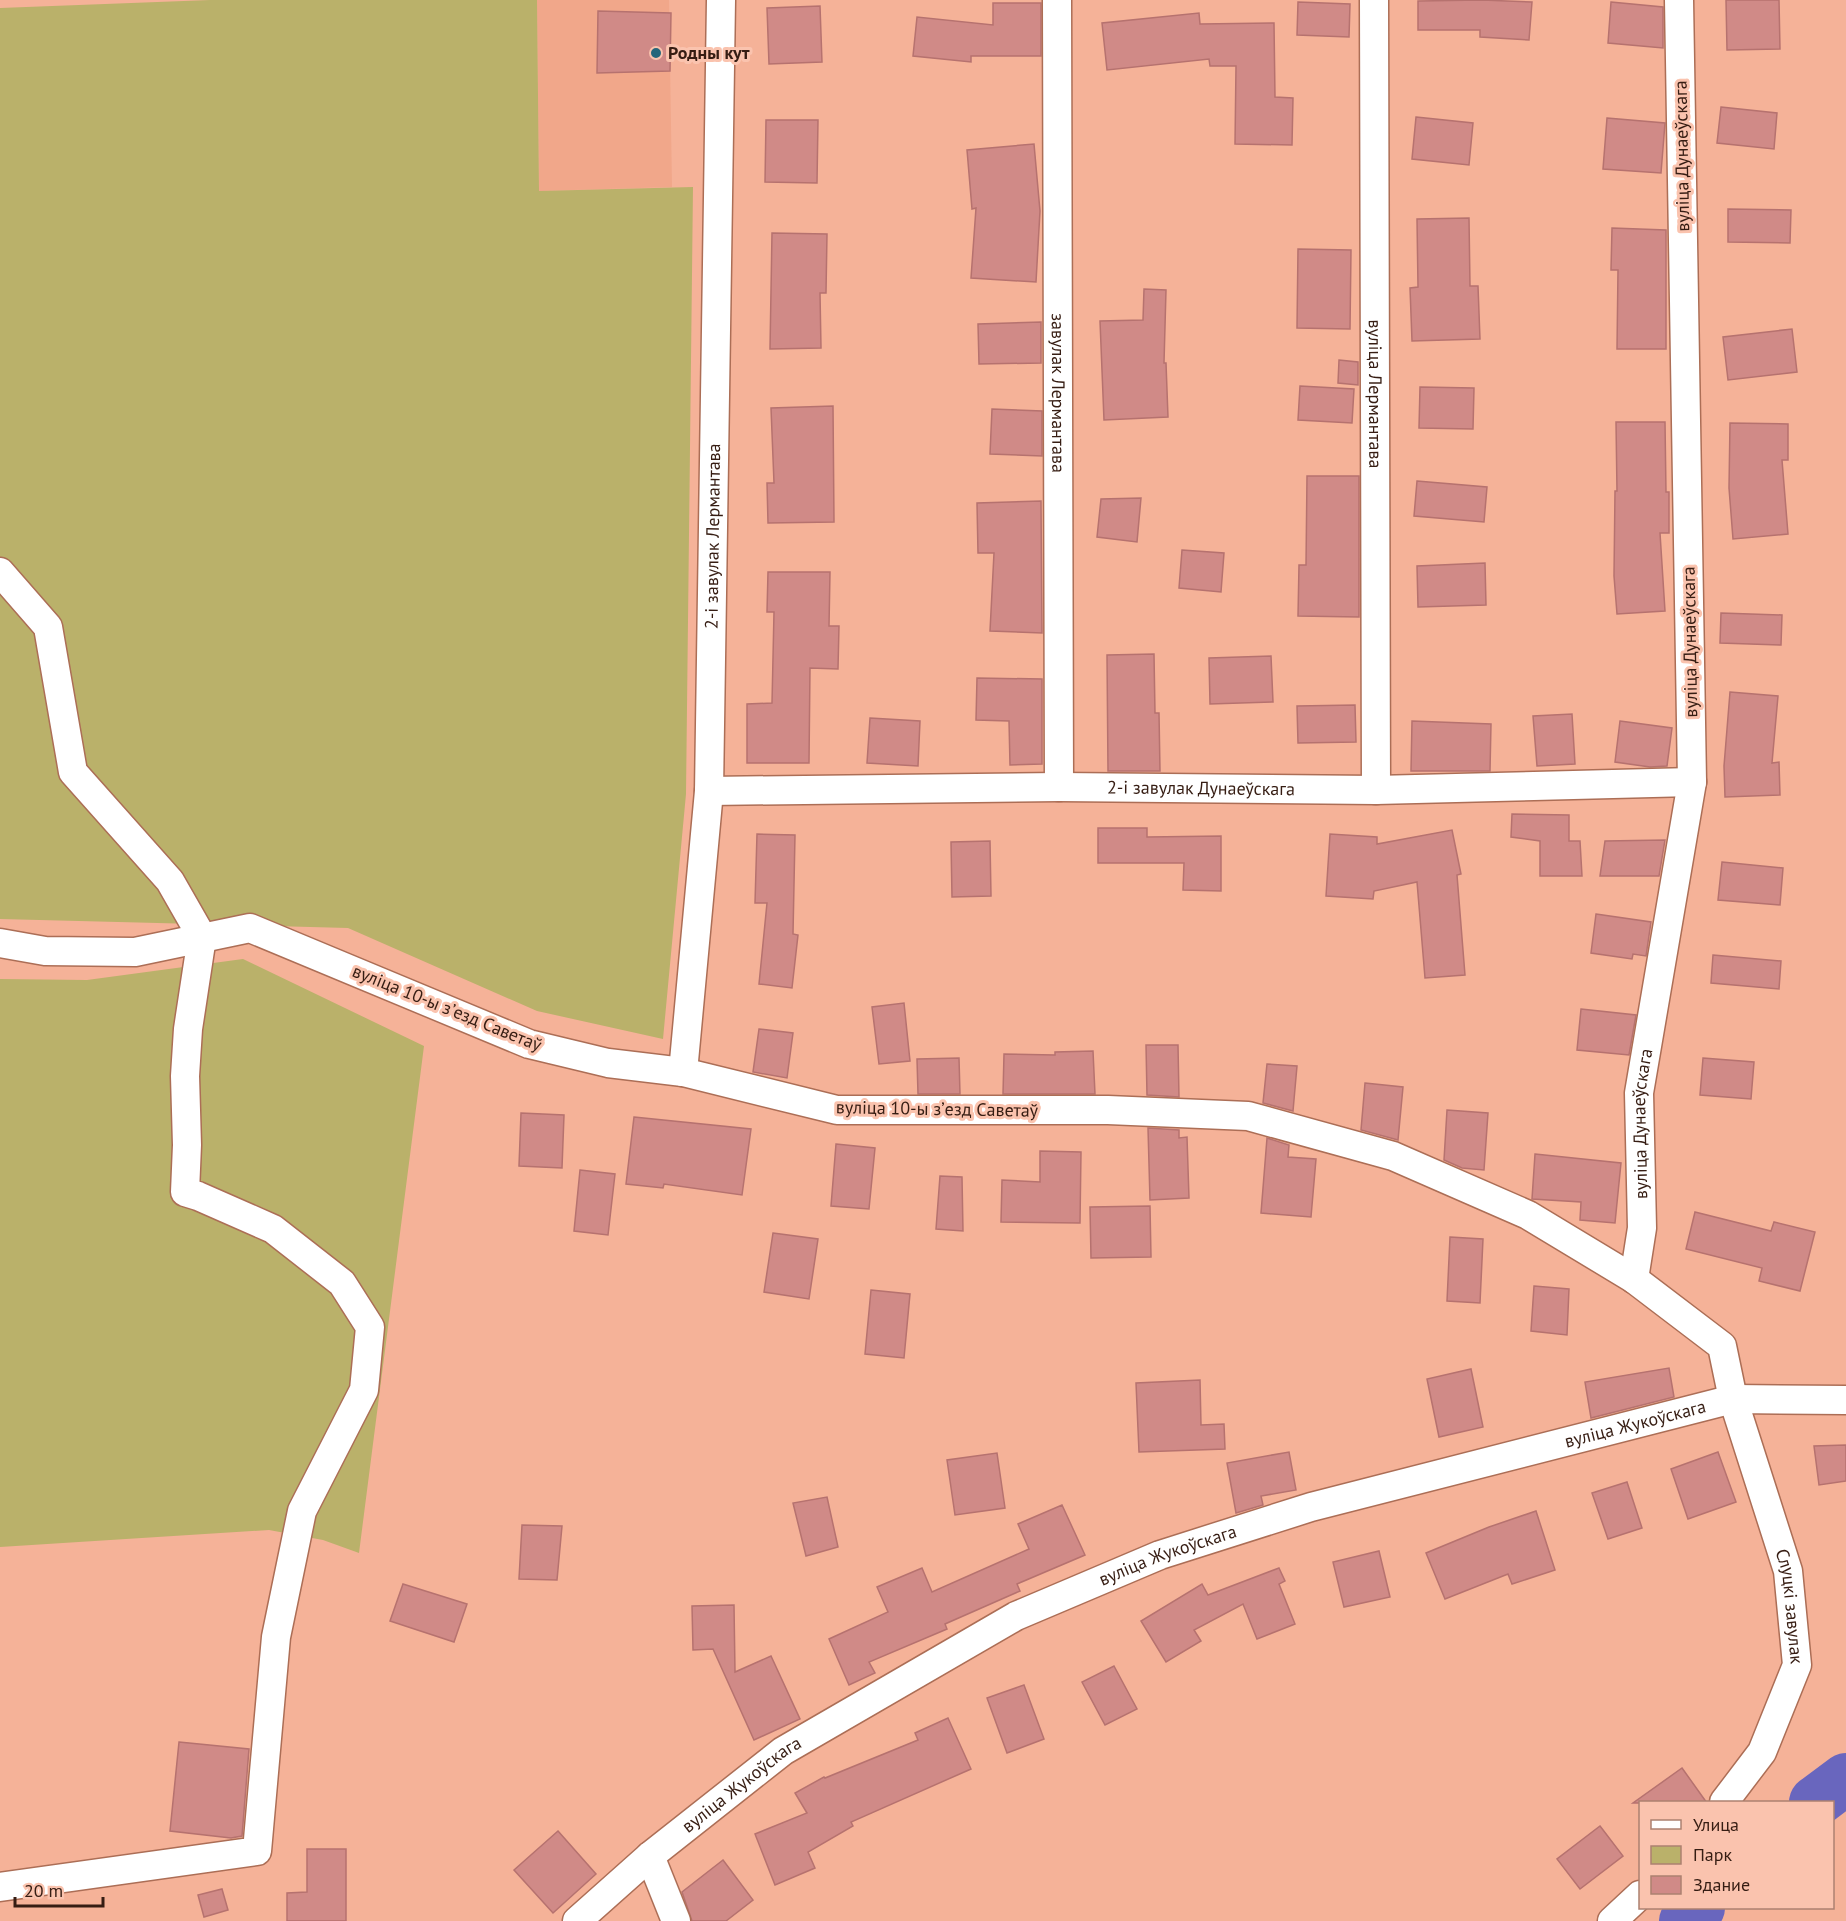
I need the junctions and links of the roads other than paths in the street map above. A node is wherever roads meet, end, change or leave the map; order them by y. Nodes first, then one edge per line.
1 (721, 0) edge
2 (1057, 0) edge
3 (1374, 0) edge
4 (1679, 0) edge
5 (0, 572) edge
6 (1692, 782) junction
7 (1059, 787) junction
8 (1376, 790) junction
9 (709, 791) junction
10 (202, 937) junction
11 (0, 943) edge
12 (682, 1072) junction
13 (1634, 1279) junction
14 (1733, 1399) junction
15 (1846, 1400) edge
16 (1725, 1801) edge
17 (650, 1856) junction
18 (0, 1887) edge
19 (1639, 1897) edge
20 (577, 1921) edge
21 (676, 1921) edge
22 (1612, 1921) edge

1 - 9 street, 2-і завулак Лермантава
2 - 7 street, завулак Лермантава
3 - 8 street, вуліца Лермантава
4 - 6 street, вуліца Дунаеўскага
5 - 10 street
6 - 8 street, 2-і завулак Дунаеўскага
6 - 13 street, вуліца Дунаеўскага
7 - 8 street, 2-і завулак Дунаеўскага
7 - 9 street, 2-і завулак Дунаеўскага
9 - 12 street, 2-і завулак Лермантава
10 - 11 street, вуліца 10-ы зʼезд Саветаў
10 - 12 street, вуліца 10-ы зʼезд Саветаў
10 - 18 street
12 - 13 street, вуліца 10-ы зʼезд Саветаў
13 - 14 street, вуліца 10-ы зʼезд Саветаў
14 - 15 street, вуліца Жукоўскага
14 - 16 street, Слуцкі завулак
14 - 17 street, вуліца Жукоўскага
17 - 20 street, вуліца Жукоўскага
17 - 21 street
19 - 22 street

